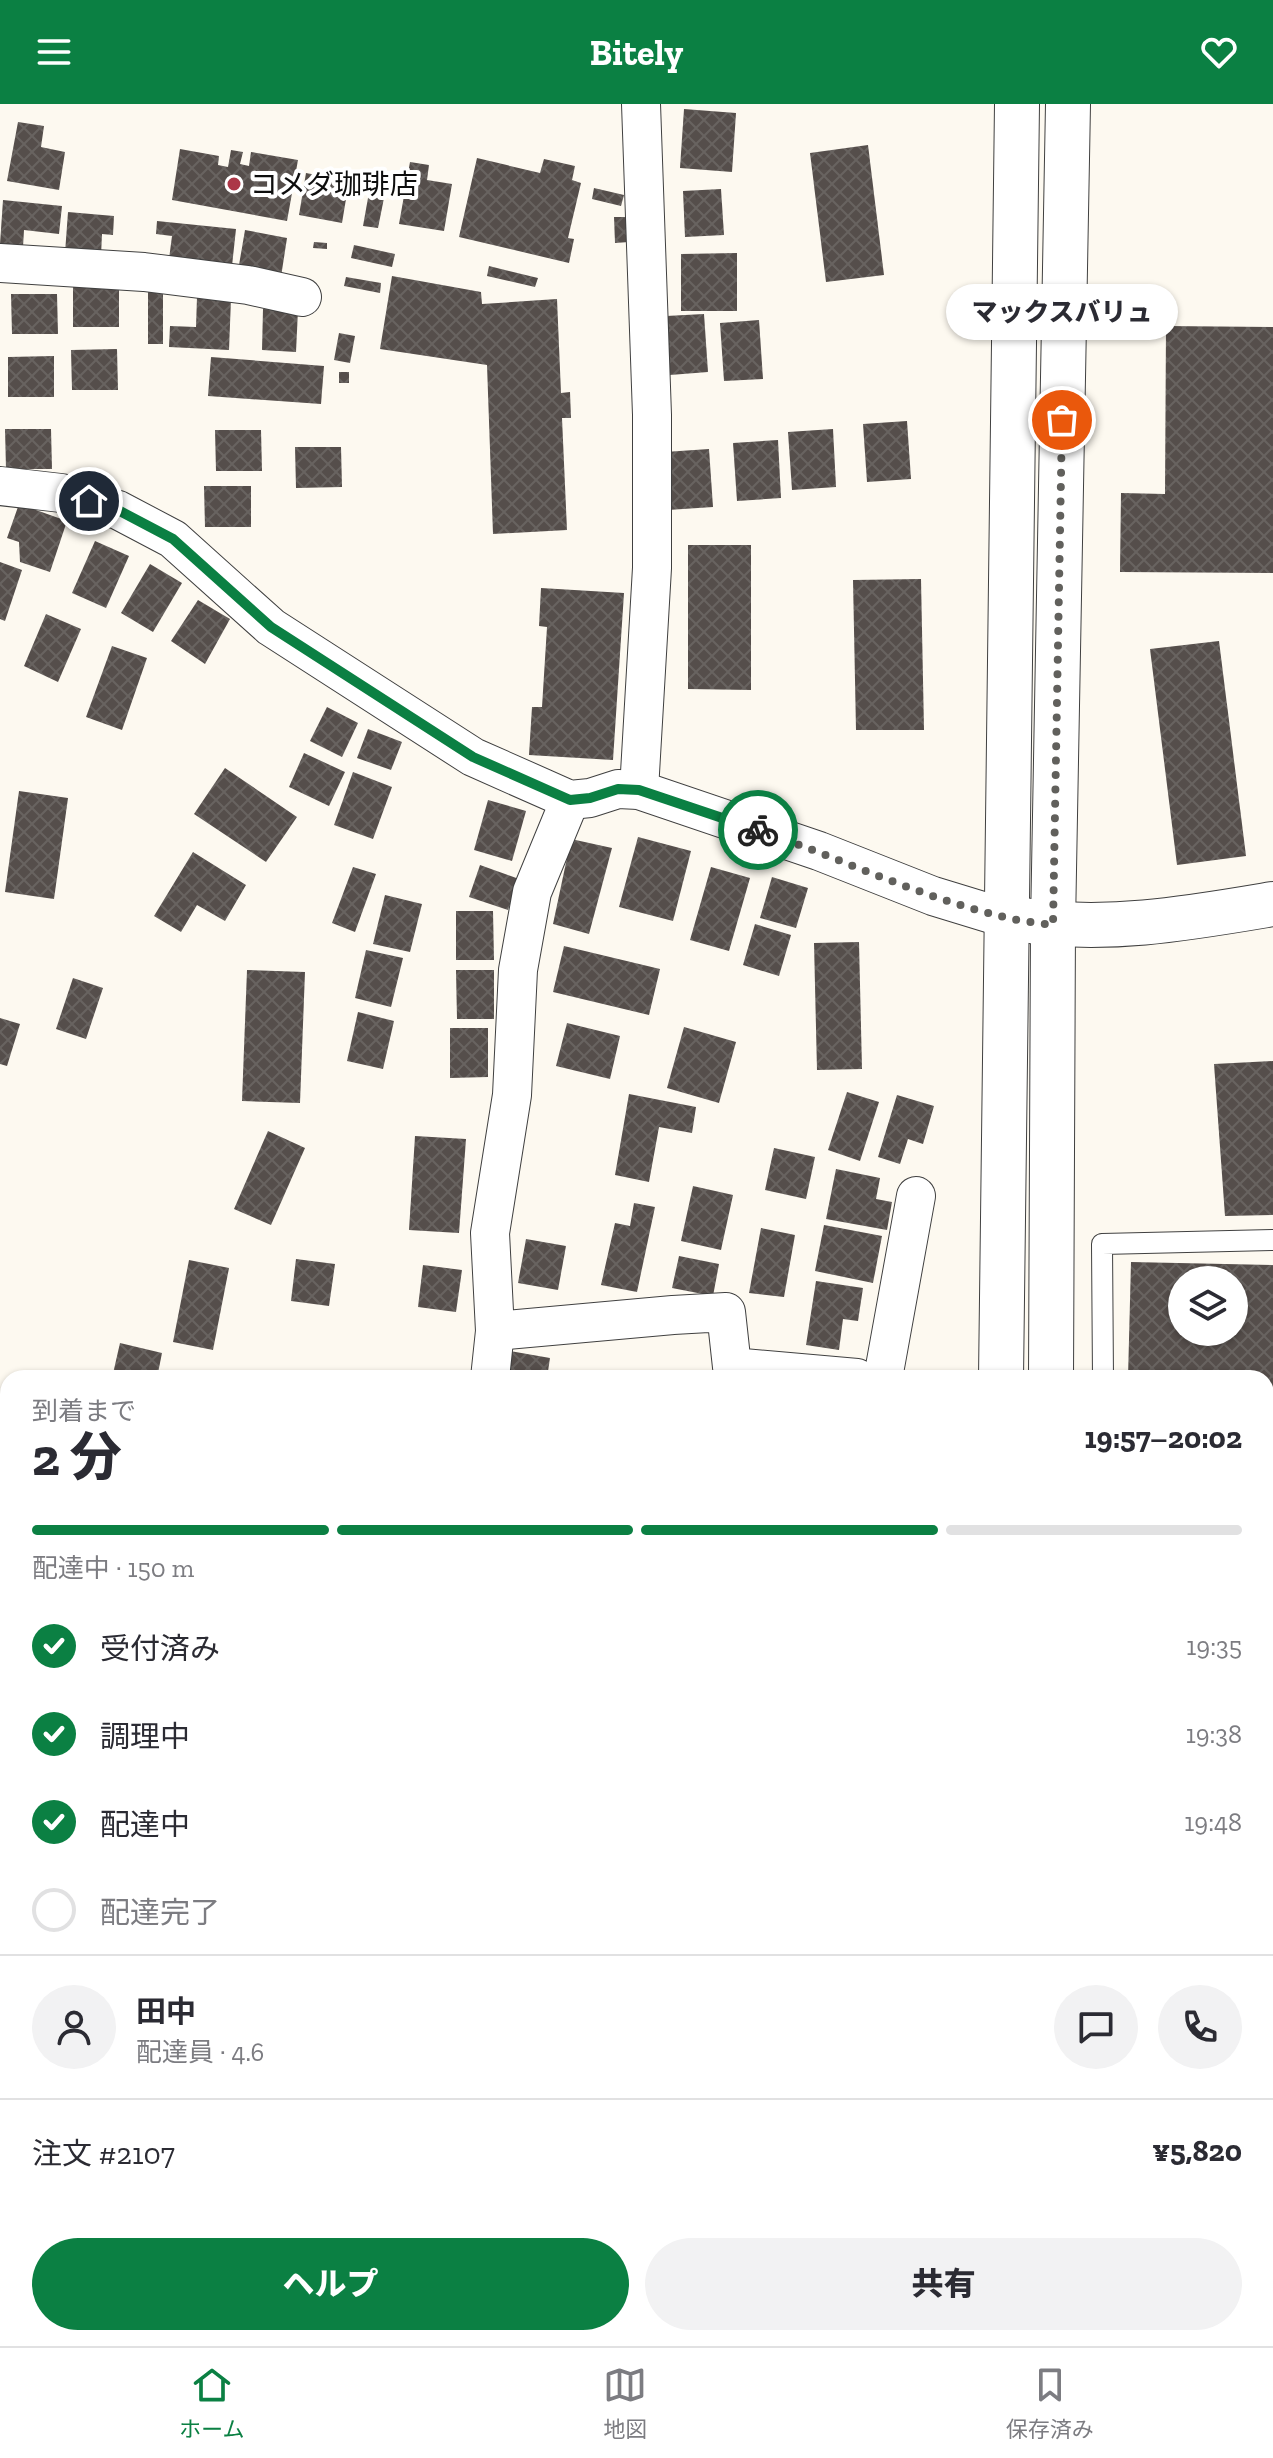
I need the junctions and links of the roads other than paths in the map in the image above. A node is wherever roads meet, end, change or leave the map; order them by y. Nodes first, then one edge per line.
1 (641, 104) edge
2 (1017, 104) edge
3 (1068, 104) edge
4 (0, 263) edge
5 (302, 297) dead end
6 (0, 486) edge
7 (639, 790) junction
8 (570, 800) junction
9 (1273, 904) edge
10 (1005, 918) junction
11 (1053, 925) junction
12 (916, 1196) dead end
13 (1273, 1240) edge
14 (495, 1331) junction
15 (491, 1370) edge
16 (766, 1370) edge
17 (884, 1370) edge
18 (1001, 1370) edge
19 (1051, 1370) edge
20 (1103, 1370) edge

1 - 7 street
2 - 10 street
3 - 11 street
4 - 5 street
6 - 8 street
7 - 8 street
7 - 10 street
8 - 14 street
9 - 11 street
10 - 11 street
10 - 18 street
11 - 19 street
12 - 17 street
13 - 20 lane
14 - 15 street
14 - 16 street

